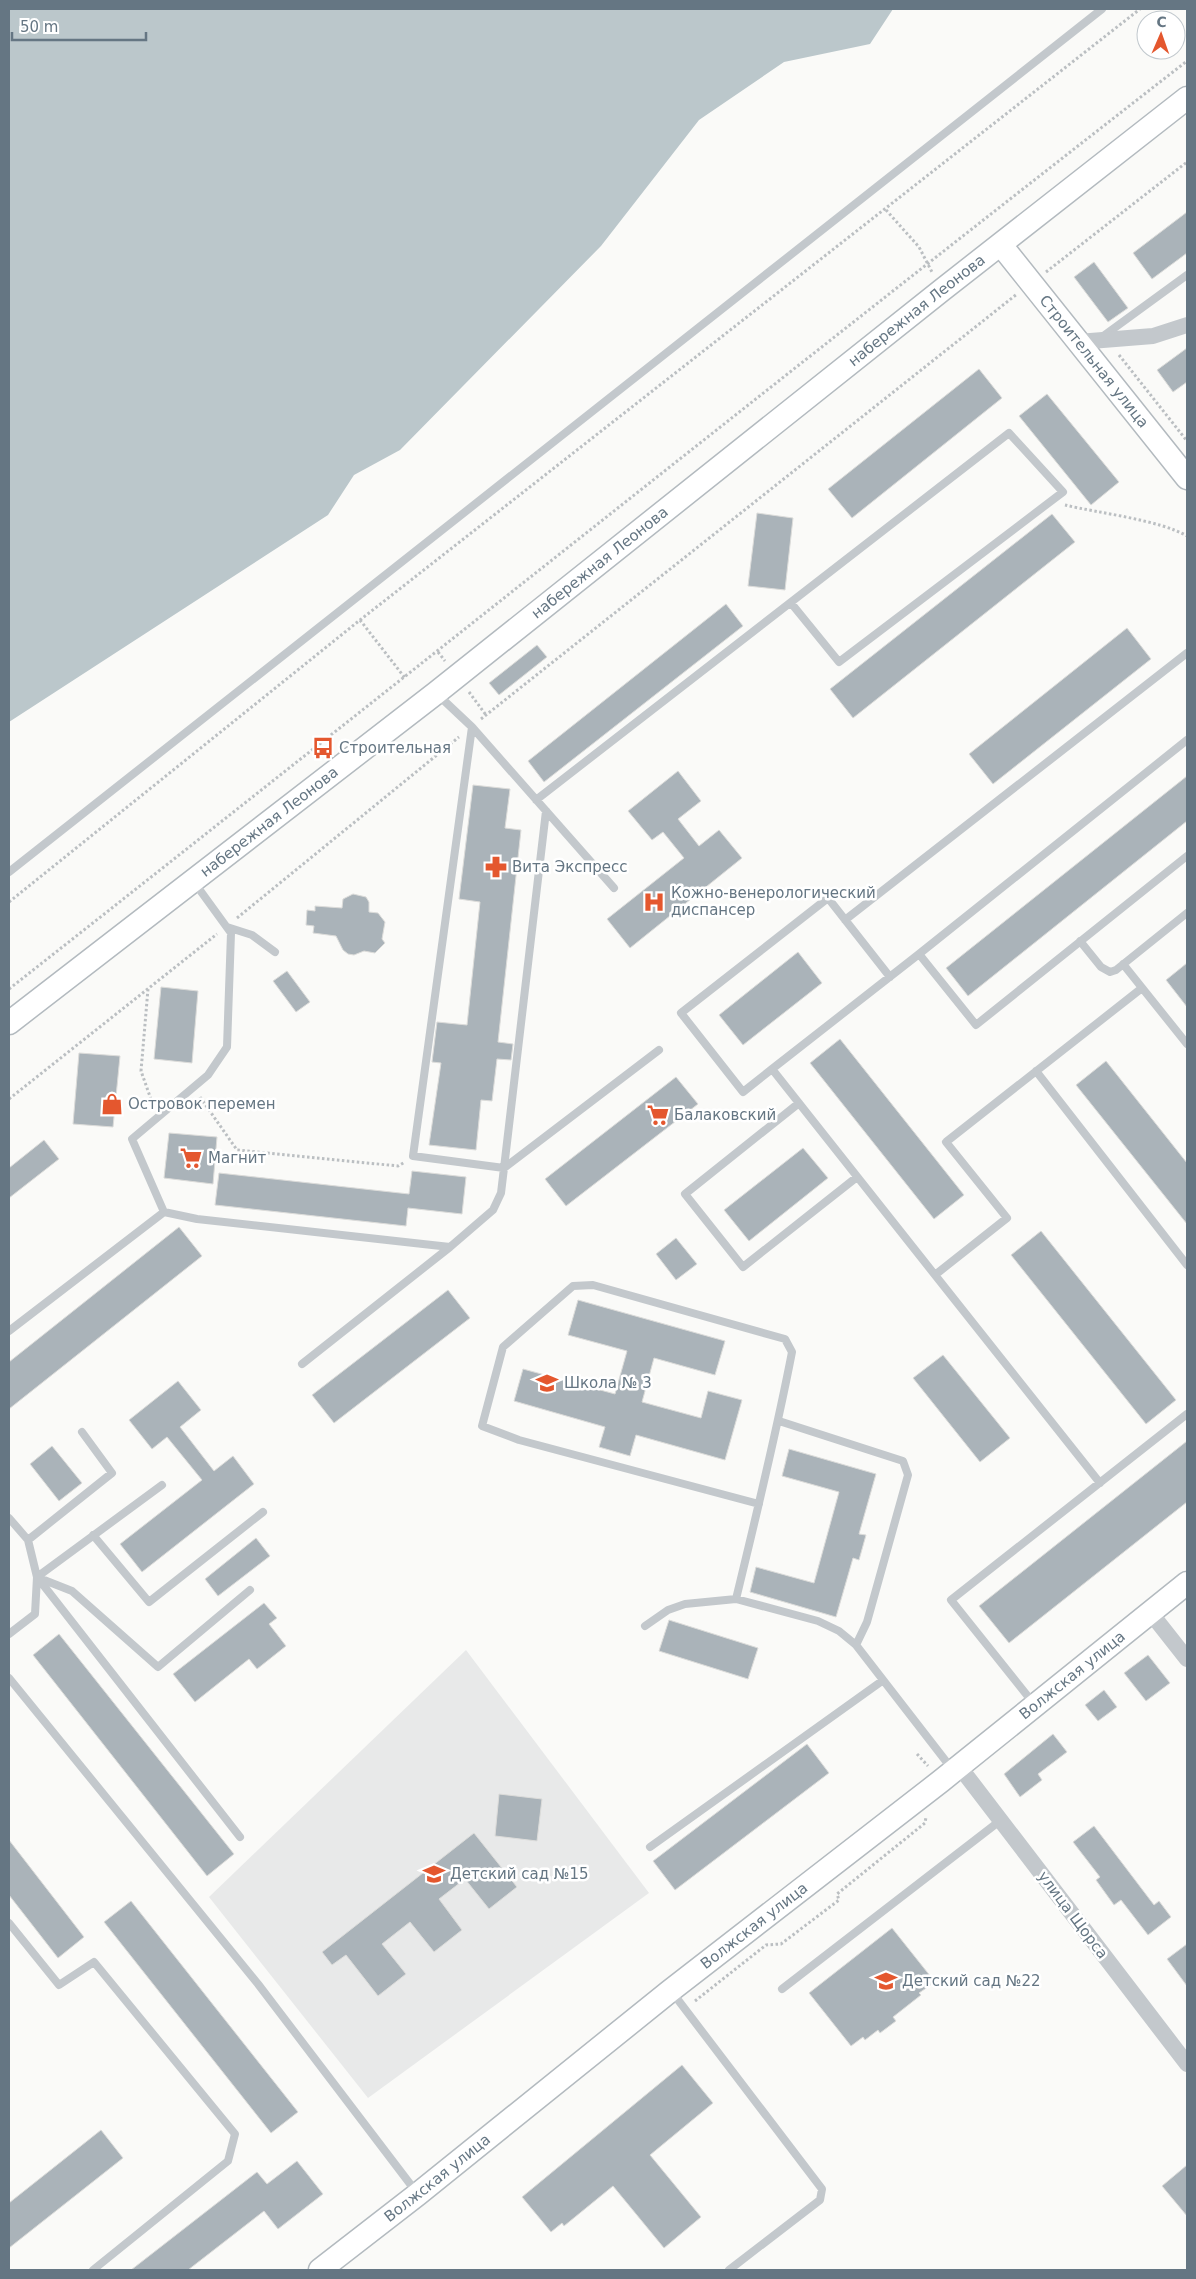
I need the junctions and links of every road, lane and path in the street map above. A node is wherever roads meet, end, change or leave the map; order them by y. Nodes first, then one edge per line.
1 (1102, 9) edge
2 (1140, 9) edge
3 (1187, 61) edge
4 (1187, 98) edge
5 (1187, 162) edge
6 (886, 210) junction
7 (1001, 245) junction
8 (927, 263) junction
9 (1187, 275) edge
10 (1032, 283) junction
11 (942, 290) junction
12 (1187, 324) edge
13 (1094, 340) junction
14 (1187, 440) edge
15 (1187, 478) edge
16 (1049, 502) junction
17 (1187, 536) edge
18 (791, 602) junction
19 (360, 620) junction
20 (1187, 653) edge
21 (405, 678) junction
22 (436, 693) junction
23 (472, 726) junction
24 (1187, 740) edge
25 (536, 800) junction
26 (546, 811) junction
27 (1187, 856) edge
28 (9, 872) edge
29 (193, 880) junction
30 (614, 888) dead end
31 (9, 902) edge
32 (1187, 913) edge
33 (845, 920) junction
34 (227, 926) junction
35 (1080, 941) junction
36 (275, 952) dead end
37 (919, 954) junction
38 (1123, 964) junction
39 (890, 977) junction
40 (1142, 988) junction
41 (148, 989) junction
42 (9, 990) edge
43 (9, 1023) edge
44 (1187, 1044) edge
45 (659, 1050) dead end
46 (772, 1070) junction
47 (1036, 1071) junction
48 (193, 1087) junction
49 (9, 1099) edge
50 (799, 1103) junction
51 (157, 1118) junction
52 (414, 1156) junction
53 (504, 1168) junction
54 (857, 1177) junction
55 (164, 1212) junction
56 (450, 1247) junction
57 (1187, 1265) edge
58 (934, 1274) junction
59 (9, 1331) edge
60 (302, 1364) dead end
61 (1187, 1414) edge
62 (779, 1421) junction
63 (82, 1432) dead end
64 (1100, 1483) junction
65 (162, 1485) dead end
66 (759, 1504) junction
67 (263, 1512) dead end
68 (9, 1518) edge
69 (93, 1535) junction
70 (28, 1540) junction
71 (37, 1577) junction
72 (1187, 1583) edge
73 (250, 1590) dead end
74 (736, 1599) junction
75 (1150, 1612) junction
76 (645, 1626) dead end
77 (9, 1634) edge
78 (856, 1645) junction
79 (1187, 1659) edge
80 (9, 1678) edge
81 (882, 1681) junction
82 (1035, 1705) junction
83 (956, 1769) junction
84 (928, 1809) dead end
85 (1001, 1820) junction
86 (240, 1837) dead end
87 (650, 1847) dead end
88 (9, 1923) edge
89 (782, 1989) dead end
90 (670, 1991) junction
91 (684, 2009) junction
92 (1187, 2064) edge
93 (418, 2194) junction
94 (93, 2270) edge
95 (320, 2270) edge
96 (729, 2270) edge

1 - 28 lane
2 - 6 path
3 - 8 path
4 - 7 main road, набережная Леонова
5 - 10 path
6 - 8 path
6 - 19 path
7 - 10 main road, Строительная улица
7 - 11 main road, набережная Леонова
8 - 11 path
8 - 21 path
9 - 13 lane
10 - 13 main road, Строительная улица
10 - 23 path
11 - 22 main road, набережная Леонова
12 - 13 street
13 - 14 path
13 - 15 main road, Строительная улица
16 - 17 path
16 - 18 lane
16 - 18 lane
18 - 25 lane
19 - 21 path
19 - 31 path
20 - 33 lane
21 - 42 path
22 - 23 lane
22 - 29 main road, набережная Леонова
23 - 25 lane
23 - 34 path
23 - 52 lane
24 - 37 lane
25 - 26 lane
26 - 30 lane
26 - 53 lane
27 - 35 lane
29 - 34 lane
29 - 43 main road, набережная Леонова
32 - 38 lane
33 - 39 lane
33 - 46 lane
34 - 36 lane
34 - 41 path
34 - 48 lane
35 - 37 lane
35 - 38 lane
37 - 39 lane
38 - 40 lane
39 - 46 lane
40 - 44 lane
40 - 47 lane
41 - 49 path
41 - 51 path
45 - 53 lane
46 - 50 lane
47 - 57 lane
47 - 58 lane
48 - 51 lane
48 - 52 path
50 - 54 lane
50 - 54 lane
51 - 55 lane
52 - 53 lane
53 - 56 lane
54 - 58 lane
55 - 56 lane
55 - 59 lane
56 - 60 lane
58 - 64 lane
61 - 64 lane
62 - 66 lane
62 - 66 lane
62 - 78 lane
63 - 70 lane
64 - 82 lane
65 - 69 lane
66 - 74 lane
67 - 69 lane
68 - 70 lane
69 - 71 lane
70 - 71 lane
71 - 73 lane
71 - 77 lane
71 - 86 lane
72 - 75 main road, Волжская улица
74 - 76 lane
74 - 78 lane
75 - 79 street
75 - 82 main road, Волжская улица
78 - 81 lane
80 - 93 lane
81 - 83 lane
81 - 87 lane
82 - 83 main road, Волжская улица
83 - 85 street, улица Щорса
83 - 90 main road, Волжская улица
84 - 91 path
85 - 89 lane
85 - 92 street, улица Щорса
88 - 94 lane
90 - 91 lane
90 - 93 main road, Волжская улица
91 - 96 lane
93 - 95 main road, Волжская улица

